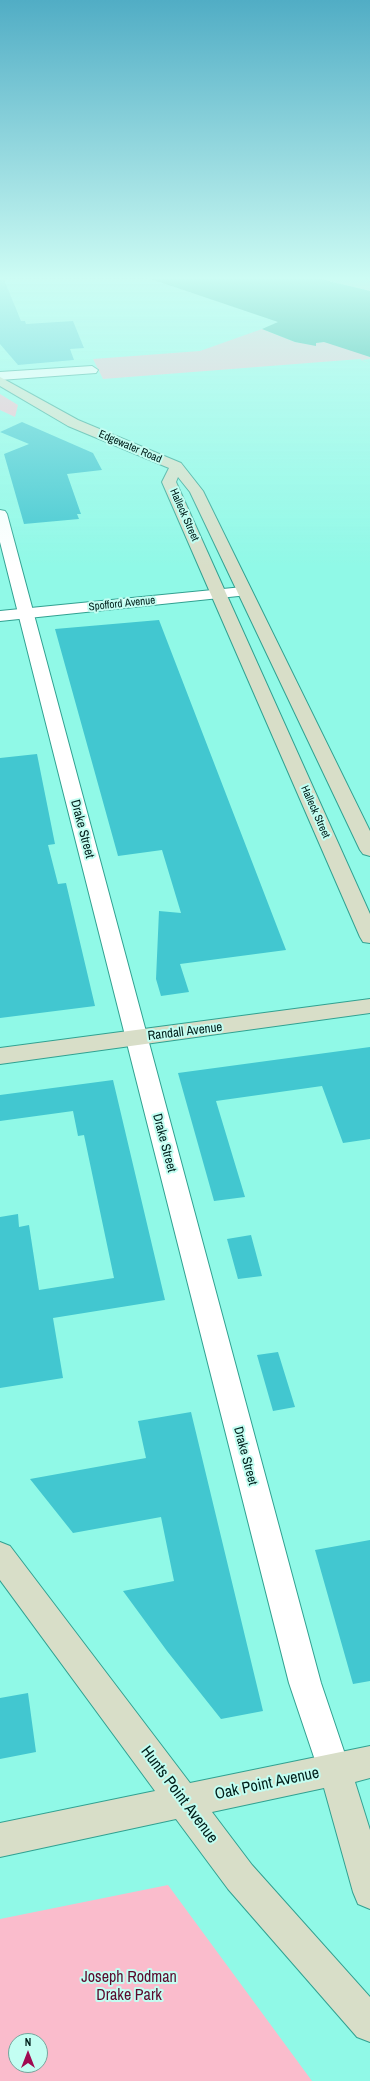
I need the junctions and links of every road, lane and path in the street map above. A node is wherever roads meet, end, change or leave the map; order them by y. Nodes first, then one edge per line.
1 (29, 374) edge
2 (0, 376) edge
3 (0, 381) edge
4 (176, 466) junction
5 (0, 514) edge
6 (243, 592) junction
7 (219, 594) junction
8 (26, 613) junction
9 (0, 616) edge
10 (370, 850) edge
11 (370, 937) edge
12 (370, 1006) edge
13 (136, 1038) junction
14 (0, 1056) edge
15 (0, 1556) edge
16 (370, 1762) edge
17 (334, 1770) junction
18 (184, 1802) junction
19 (0, 1840) edge
20 (370, 1892) edge
21 (370, 2024) edge

1 - 2 street
3 - 4 main road, Edgewater Road
4 - 6 main road, Halleck Street
4 - 7 main road, Halleck Street
5 - 8 street, Drake Street
6 - 7 street, Spofford Avenue
6 - 10 main road, Halleck Street
7 - 8 street, Spofford Avenue
7 - 11 main road, Halleck Street
8 - 9 street, Spofford Avenue
8 - 13 street, Drake Street
12 - 13 main road, Randall Avenue
13 - 14 main road, Randall Avenue
13 - 17 street, Drake Street
15 - 18 main road, Hunts Point Avenue
16 - 17 main road, Oak Point Avenue
17 - 18 main road, Oak Point Avenue
17 - 20 main road
18 - 19 main road, Oak Point Avenue
18 - 21 main road, Hunts Point Avenue

